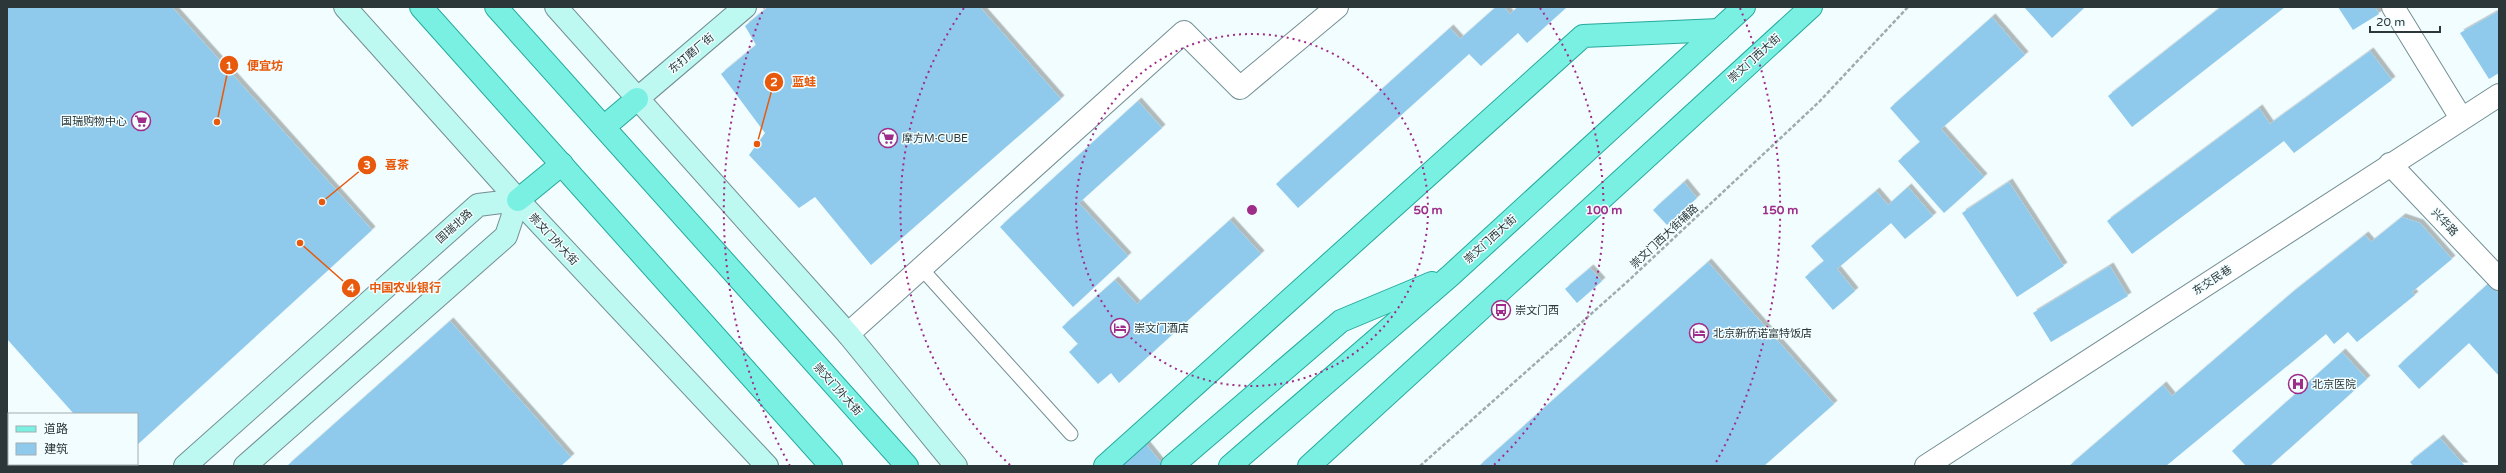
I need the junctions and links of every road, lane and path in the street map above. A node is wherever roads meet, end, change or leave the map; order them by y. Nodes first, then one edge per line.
1 (344, 7) edge
2 (420, 7) edge
3 (496, 7) edge
4 (556, 7) edge
5 (745, 7) edge
6 (1337, 7) edge
7 (1744, 7) edge
8 (1811, 7) edge
9 (1908, 7) edge
10 (2393, 7) edge
11 (1719, 30) junction
12 (2499, 95) edge
13 (637, 99) junction
14 (2461, 118) junction
15 (604, 127) junction
16 (562, 164) junction
17 (2390, 164) junction
18 (518, 200) junction
19 (921, 268) junction
20 (1450, 276) junction
21 (2499, 279) edge
22 (848, 334) junction
23 (1071, 434) dead end
24 (185, 466) edge
25 (245, 466) edge
26 (767, 466) edge
27 (831, 466) edge
28 (907, 466) edge
29 (956, 466) edge
30 (1105, 466) edge
31 (1172, 466) edge
32 (1230, 466) edge
33 (1309, 466) edge
34 (1420, 466) edge
35 (1926, 466) edge

1 - 18 street, 崇文门外大街
2 - 16 main road
3 - 15 main road, 崇文门外大街
4 - 13 street
5 - 13 street, 东打磨厂街
6 - 19 street
7 - 11 main road, 崇文门西大街
8 - 33 main road, 崇文门西大街
9 - 34 path, 崇文门西大街辅路
10 - 14 street
11 - 20 main road, 崇文门西大街
11 - 30 main road
12 - 14 street, 东交民巷
13 - 15 main road
13 - 22 street
14 - 17 street, 东交民巷
15 - 28 main road, 崇文门外大街
16 - 18 main road
16 - 27 main road
17 - 21 street, 兴华路
17 - 35 street, 东交民巷
18 - 24 street, 国瑞北路
18 - 25 street
18 - 26 street, 崇文门外大街
19 - 22 street
19 - 23 lane
20 - 31 main road
20 - 32 main road, 崇文门西大街
22 - 29 street

